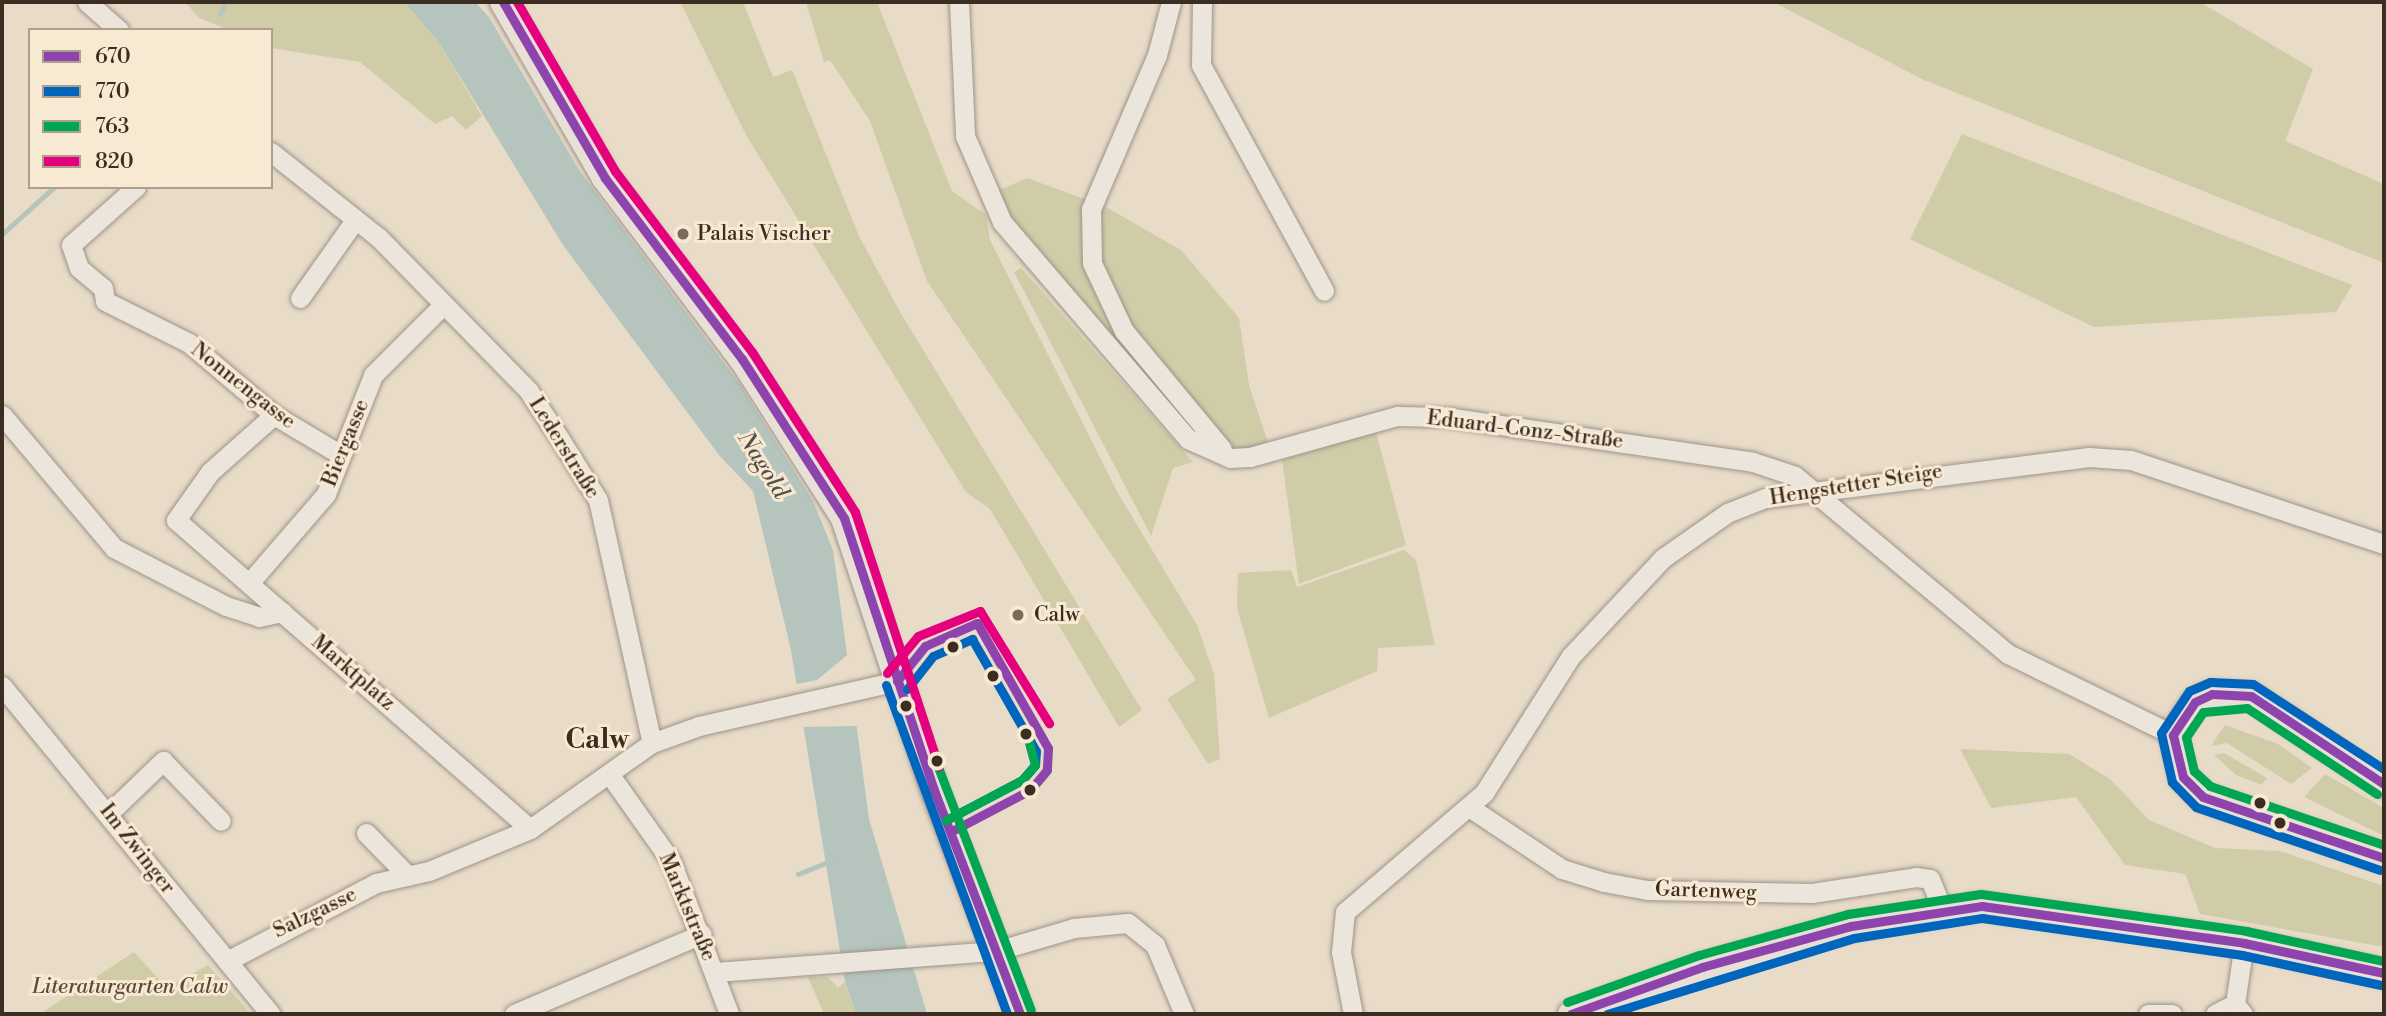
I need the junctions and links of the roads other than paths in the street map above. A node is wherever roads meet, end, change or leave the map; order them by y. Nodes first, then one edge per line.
1 (87, 2) edge
2 (503, 2) edge
3 (959, 2) edge
4 (1171, 2) edge
5 (1202, 2) edge
6 (117, 28) edge
7 (273, 154) edge
8 (134, 189) edge
9 (355, 220) junction
10 (1324, 291) dead end
11 (300, 298) dead end
12 (442, 306) junction
13 (2, 415) edge
14 (274, 415) junction
15 (341, 455) junction
16 (1230, 458) junction
17 (1815, 494) junction
18 (2384, 544) edge
19 (250, 582) junction
20 (283, 613) junction
21 (897, 681) junction
22 (2, 687) edge
23 (2173, 735) junction
24 (652, 743) junction
25 (610, 775) junction
26 (2384, 784) edge
27 (1469, 807) junction
28 (110, 812) junction
29 (221, 821) dead end
30 (530, 829) junction
31 (366, 833) dead end
32 (2384, 858) edge
33 (408, 876) junction
34 (1942, 909) junction
35 (702, 934) junction
36 (2244, 943) junction
37 (996, 951) junction
38 (227, 961) junction
39 (715, 972) junction
40 (2384, 973) edge
41 (2239, 1009) edge
42 (270, 1014) edge
43 (514, 1014) edge
44 (729, 1014) edge
45 (1020, 1014) edge
46 (1184, 1014) edge
47 (1353, 1014) edge
48 (1571, 1014) edge
49 (2148, 1014) edge
50 (2172, 1014) edge
51 (2215, 1014) edge

1 - 6 street
2 - 21 main road
3 - 16 street
4 - 16 street
5 - 10 street
7 - 9 street, Lederstraße
8 - 14 street, Nonnengasse
9 - 11 street
9 - 12 street, Lederstraße
12 - 15 street, Biergasse
12 - 24 street, Lederstraße
13 - 20 street
14 - 15 street, Nonnengasse
14 - 19 street, Marktplatz
15 - 19 street, Biergasse
16 - 17 street, Eduard-Conz-Straße
17 - 18 street, Hengstetter Steige
17 - 23 street, Eduard-Conz-Straße
17 - 27 street, Hengstetter Steige
19 - 20 street, Marktplatz
20 - 30 street, Marktplatz
21 - 24 street
21 - 37 main road
22 - 28 street, Im Zwinger
23 - 26 main road
23 - 32 main road
24 - 25 street
25 - 30 street
25 - 35 street, Marktstraße
27 - 34 street, Gartenweg
27 - 47 street, Hengstetter Steige
28 - 29 street
28 - 38 street, Im Zwinger
30 - 33 street, Salzgasse
31 - 33 street
33 - 38 street, Salzgasse
34 - 36 main road
34 - 48 main road
35 - 39 street, Marktstraße
35 - 43 street
36 - 40 main road
36 - 41 street
37 - 39 street
37 - 45 main road
37 - 46 street
38 - 42 street, Im Zwinger
39 - 44 street, Marktstraße
41 - 51 street
49 - 50 street

